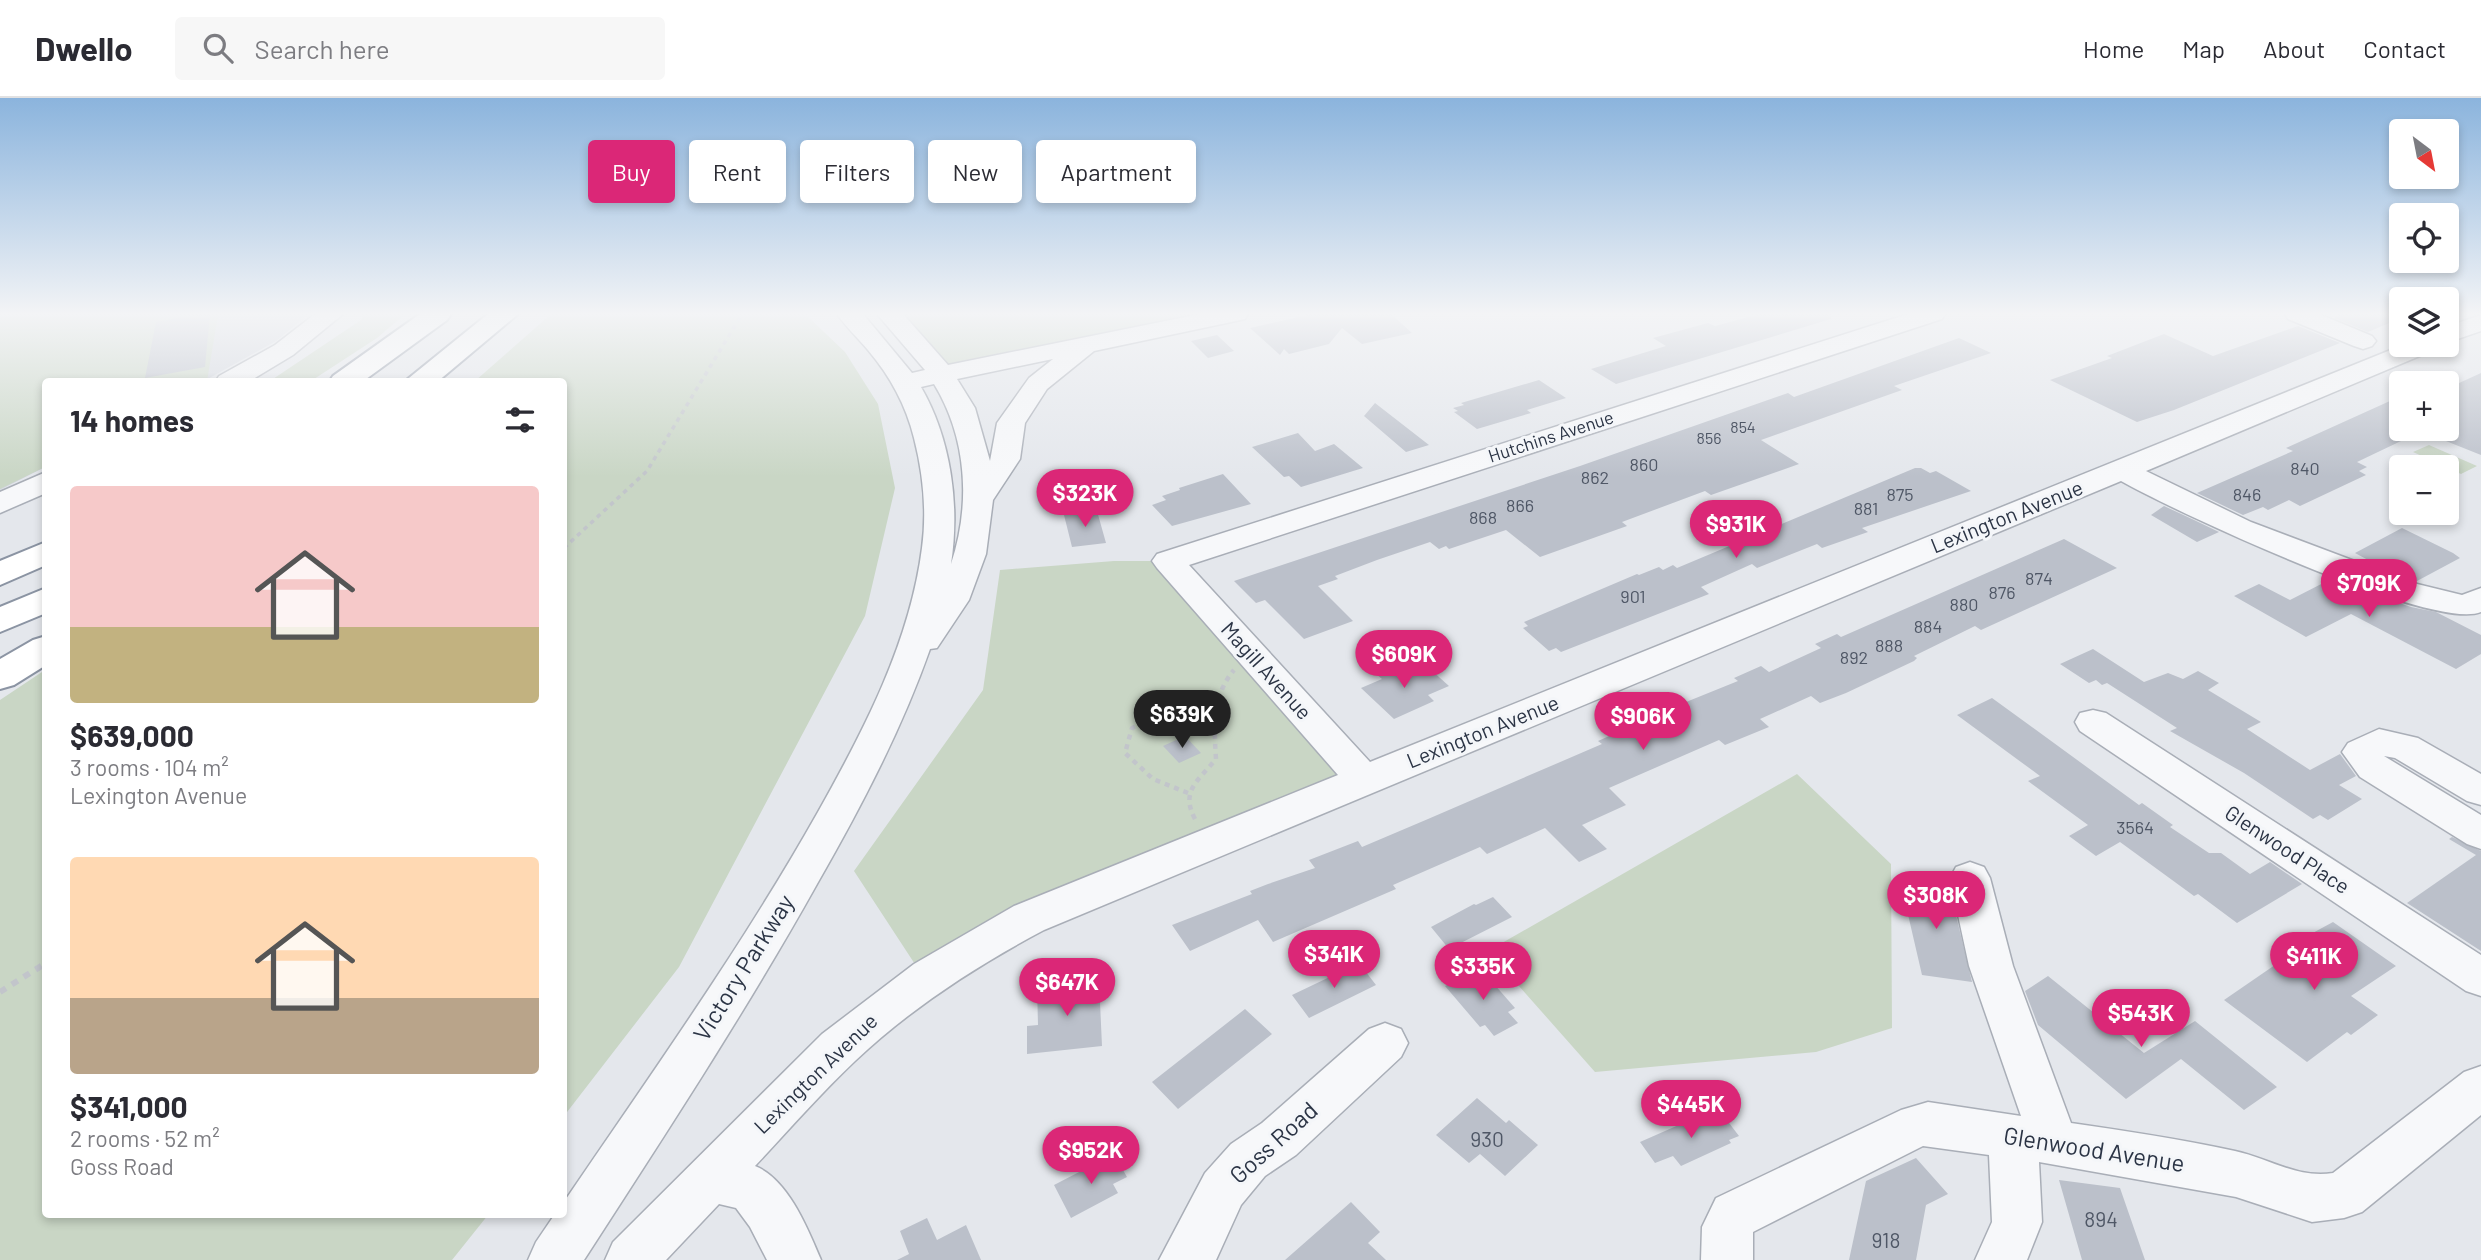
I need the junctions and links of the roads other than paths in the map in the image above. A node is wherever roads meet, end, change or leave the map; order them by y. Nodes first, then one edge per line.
1 (252, 368) edge
2 (894, 368) edge
3 (936, 368) edge
4 (969, 368) edge
5 (1058, 368) edge
6 (1765, 368) edge
7 (2359, 368) edge
8 (941, 374) junction
9 (235, 378) edge
10 (906, 383) junction
11 (2122, 470) junction
12 (42, 483) edge
13 (981, 497) junction
14 (0, 503) edge
15 (42, 554) edge
16 (1168, 561) joint
17 (0, 574) edge
18 (42, 601) edge
19 (2474, 602) edge
20 (0, 621) edge
21 (42, 650) edge
22 (909, 663) junction
23 (0, 676) edge
24 (2093, 722) dead end
25 (1364, 780) junction
26 (2481, 791) edge
27 (2481, 834) edge
28 (1970, 878) dead end
29 (2481, 978) edge
30 (1385, 1043) dead end
31 (2481, 1087) edge
32 (2034, 1139) junction
33 (711, 1179) junction
34 (554, 1260) edge
35 (631, 1260) edge
36 (795, 1260) edge
37 (1185, 1260) edge
38 (1727, 1260) edge
39 (2001, 1260) edge

1 - 9 street
2 - 10 street, Victory Parkway
3 - 8 street, Victory Parkway
4 - 8 street
5 - 13 street
6 - 16 street, Hutchins Avenue
7 - 11 street, Lexington Avenue
8 - 10 street
8 - 13 street, Victory Parkway
10 - 22 street, Victory Parkway
11 - 19 street
11 - 25 street, Lexington Avenue
12 - 14 street
13 - 22 street, Victory Parkway
15 - 17 highway
16 - 25 street, Magill Avenue
18 - 20 highway
21 - 23 highway
22 - 34 street, Victory Parkway
24 - 29 street, Glenwood Place
25 - 33 street, Lexington Avenue
26 - 27 street
28 - 32 street
30 - 37 street, Goss Road
31 - 32 street, Glenwood Avenue
32 - 38 street, Glenwood Avenue
32 - 39 street
33 - 35 street, Lexington Avenue
33 - 36 street

